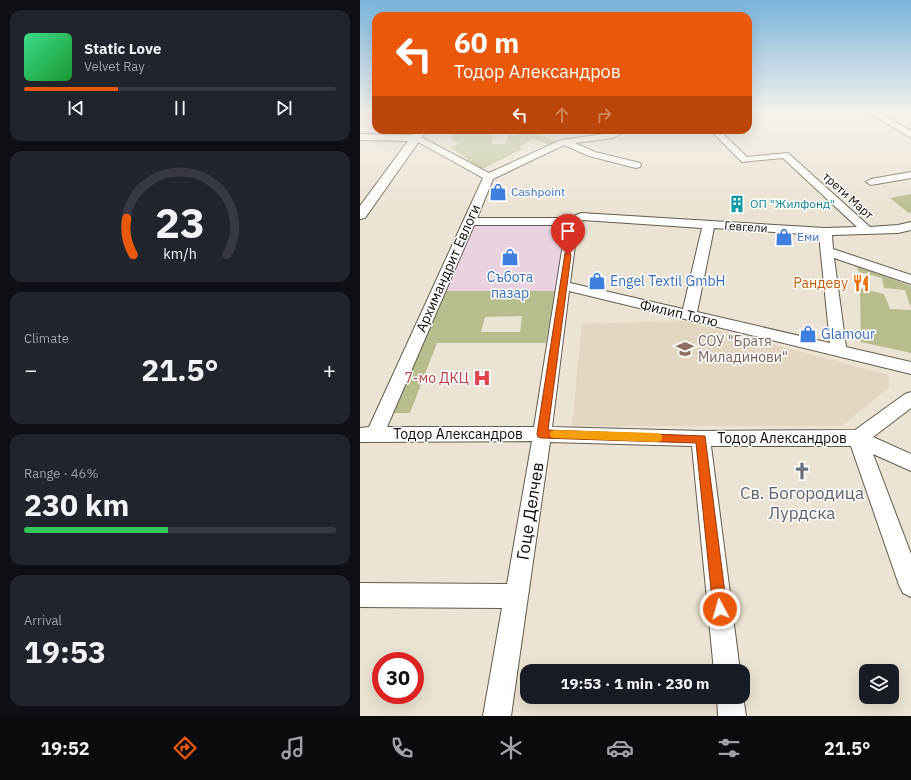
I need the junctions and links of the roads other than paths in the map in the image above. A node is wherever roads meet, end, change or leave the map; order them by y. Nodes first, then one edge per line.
1 (410, 146) edge
2 (439, 146) edge
3 (555, 146) edge
4 (574, 146) edge
5 (731, 146) edge
6 (636, 165) dead end
7 (911, 175) edge
8 (489, 178) junction
9 (871, 182) dead end
10 (360, 214) edge
11 (577, 219) junction
12 (470, 221) junction
13 (709, 224) junction
14 (911, 226) edge
15 (868, 231) junction
16 (824, 232) junction
17 (827, 251) junction
18 (911, 280) edge
19 (563, 285) junction
20 (689, 315) junction
21 (839, 350) junction
22 (911, 368) edge
23 (911, 399) edge
24 (542, 434) junction
25 (367, 435) edge
26 (858, 438) junction
27 (701, 439) junction
28 (911, 462) edge
29 (911, 585) edge
30 (360, 595) edge
31 (516, 596) junction
32 (726, 664) edge
33 (731, 704) edge
34 (497, 716) edge
35 (732, 716) edge

1 - 10 street
2 - 8 street
3 - 8 street
4 - 6 street
5 - 15 street, трети Март
7 - 9 street
8 - 12 street, Архимандрит Евлоги
11 - 12 street, Гевгели
11 - 13 street, Гевгели
11 - 19 street, Гоце Делчев
12 - 25 street, Архимандрит Евлоги
13 - 16 street, Гевгели
13 - 20 street
14 - 15 street, Гевгели
15 - 16 street, Гевгели
16 - 17 street
17 - 18 street
17 - 21 street
19 - 20 street, Филип Тотю
19 - 24 street, Гоце Делчев
20 - 21 street, Филип Тотю
21 - 22 street, Филип Тотю
23 - 26 street
24 - 25 street, Тодор Александров
24 - 27 street, Тодор Александров
24 - 31 street, Гоце Делчев
26 - 27 street, Тодор Александров
26 - 28 street, Тодор Александров
26 - 29 street
27 - 32 street
30 - 31 street
31 - 34 street, Гоце Делчев
33 - 35 street

